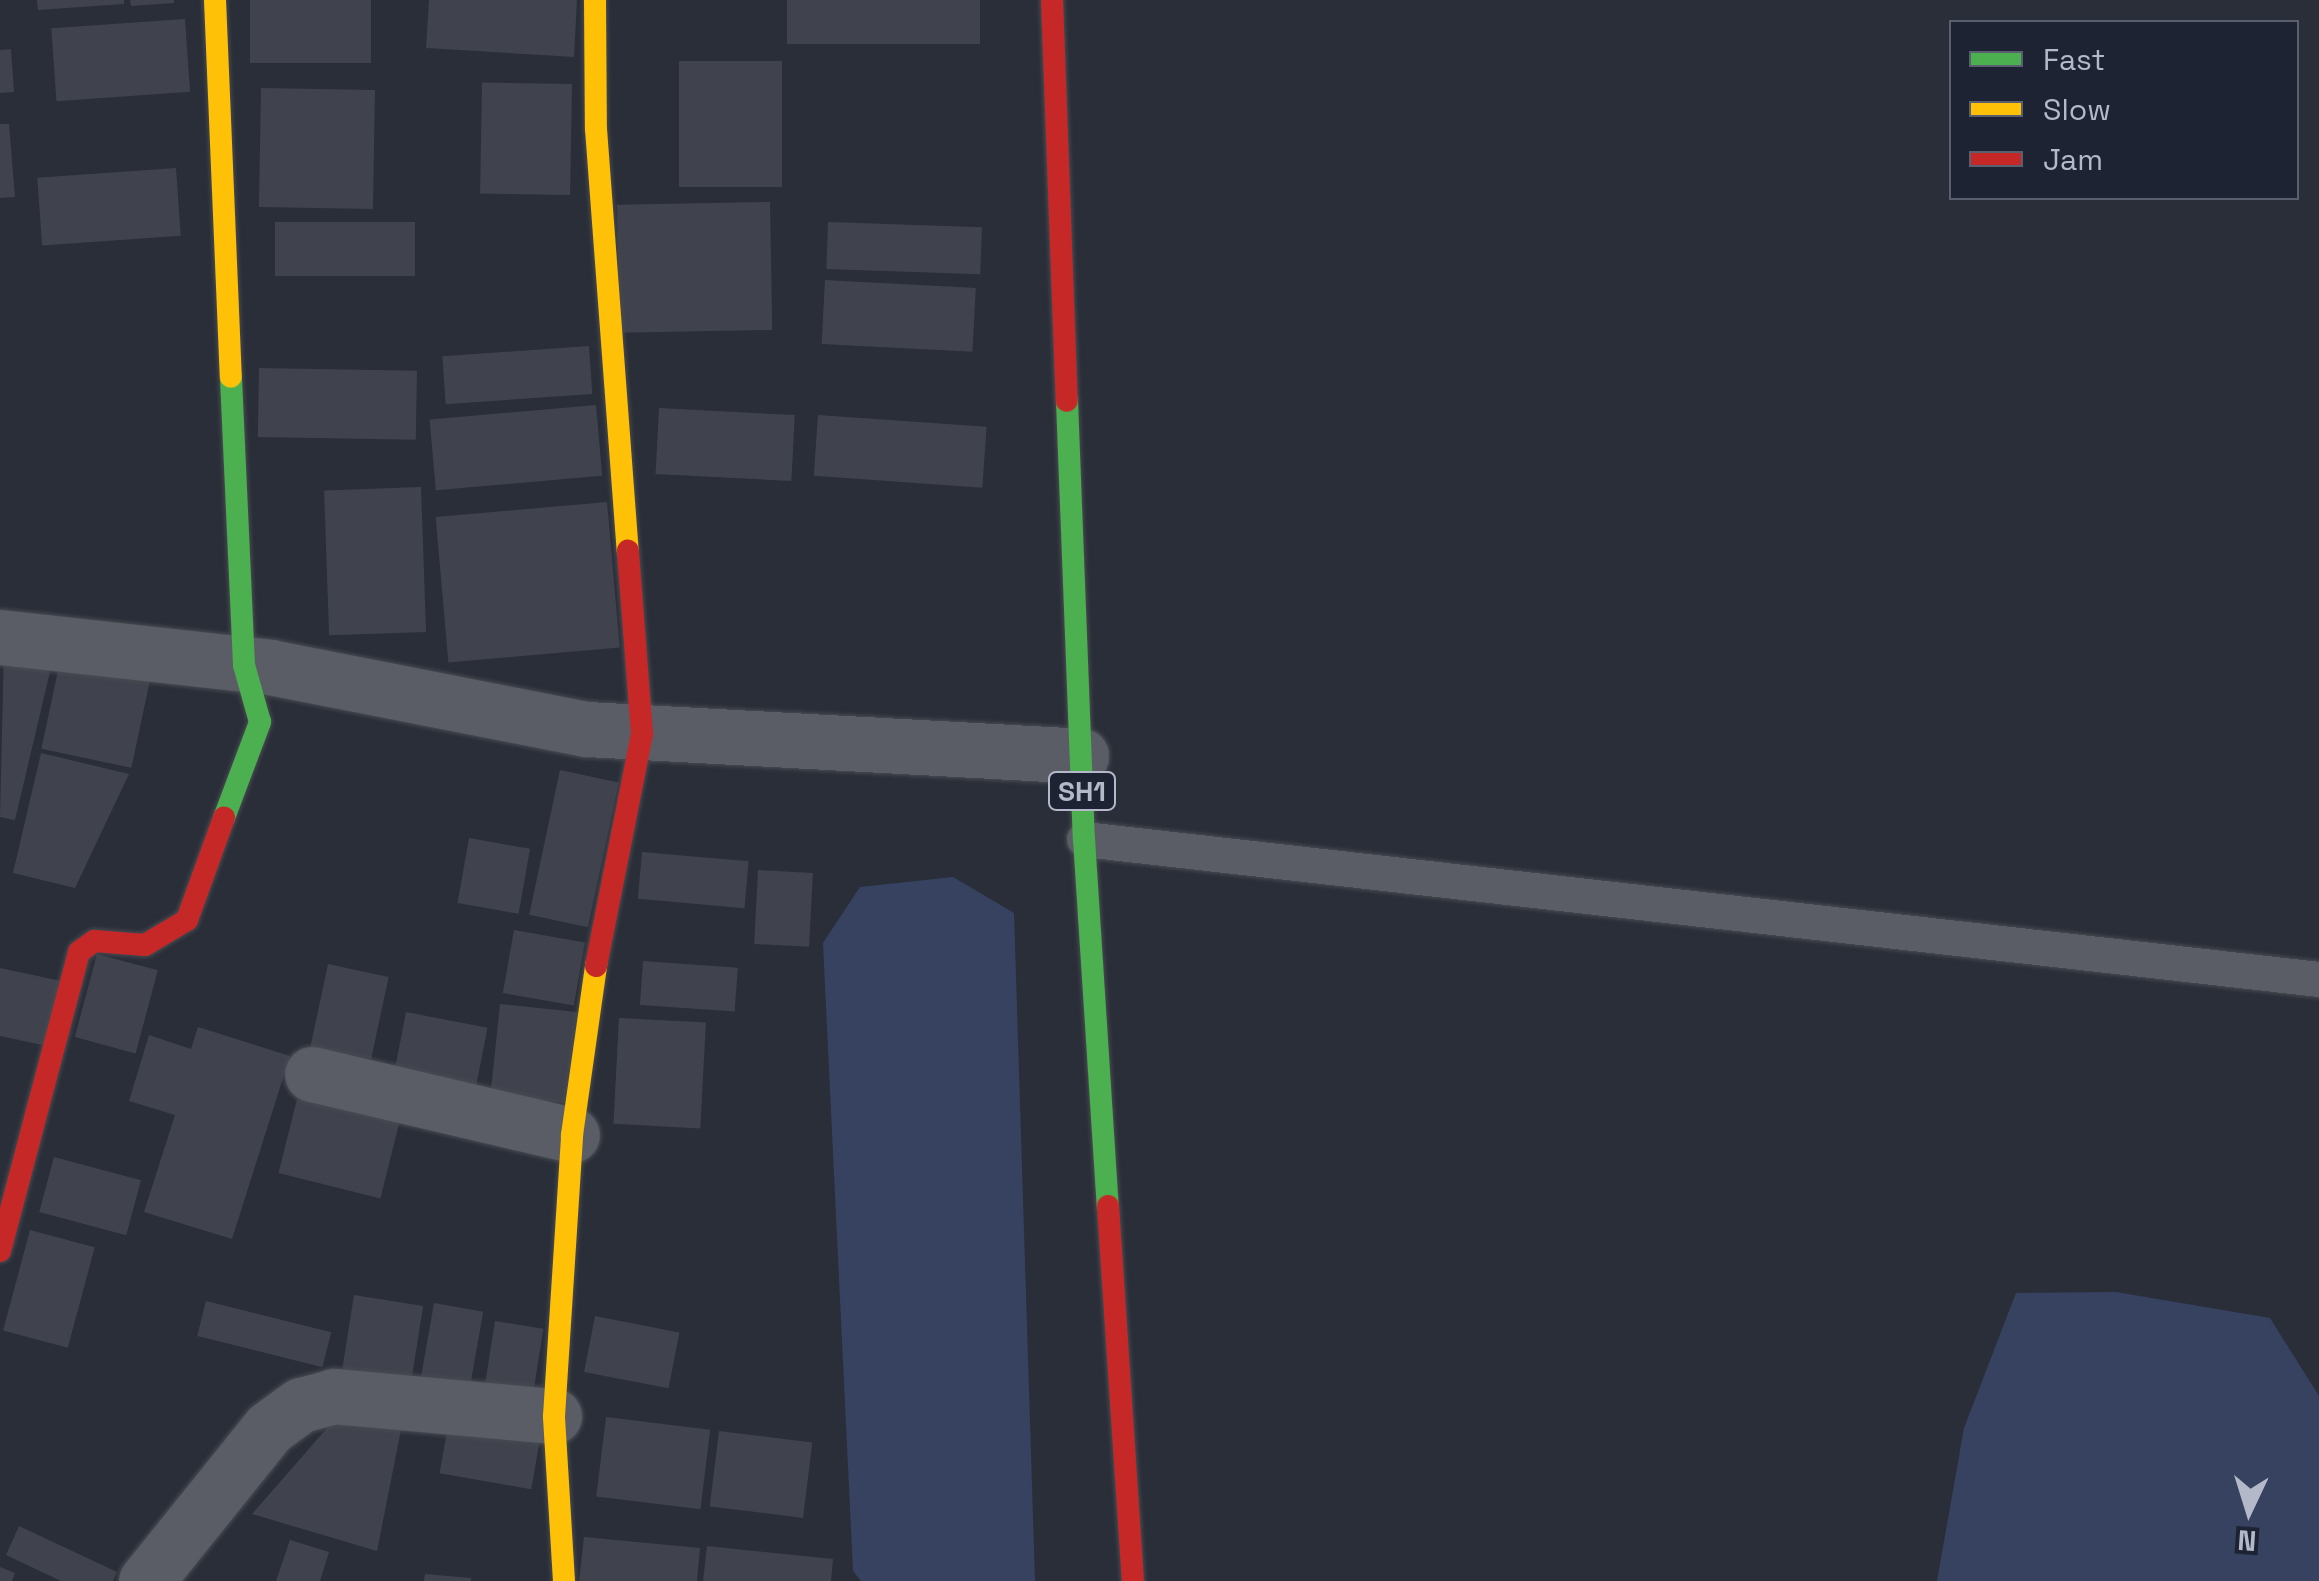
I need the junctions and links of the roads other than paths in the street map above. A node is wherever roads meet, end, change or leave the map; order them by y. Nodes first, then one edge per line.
1 (216, 0) edge
2 (595, 0) edge
3 (1052, 0) edge
4 (0, 638) edge
5 (244, 664) junction
6 (642, 734) junction
7 (1080, 756) junction
8 (1084, 839) junction
9 (2319, 980) edge
10 (312, 1074) dead end
11 (572, 1135) junction
12 (0, 1251) edge
13 (554, 1416) junction
14 (146, 1581) edge
15 (564, 1581) edge
16 (1134, 1581) edge

1 - 5 street
2 - 6 street
3 - 7 street, SH1
4 - 5 street
5 - 6 street
5 - 12 street
6 - 7 street
6 - 11 street
7 - 8 street, SH1
8 - 9 lane
8 - 16 street, SH1
10 - 11 street
11 - 13 street
13 - 14 street
13 - 15 street

